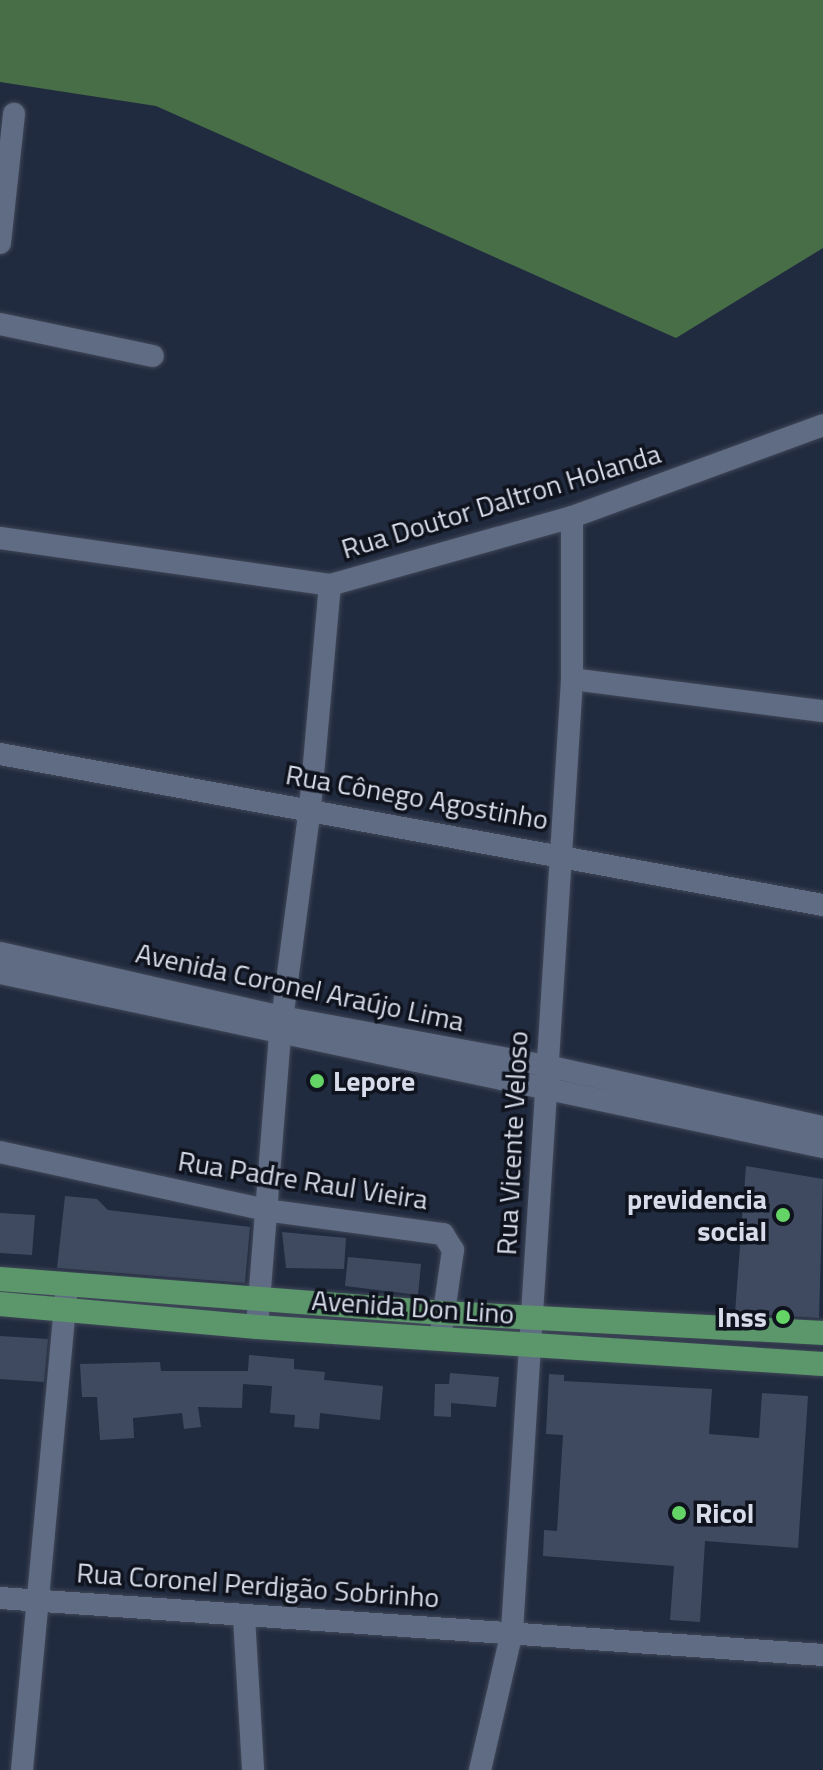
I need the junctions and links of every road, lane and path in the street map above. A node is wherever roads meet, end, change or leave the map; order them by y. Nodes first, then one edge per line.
1 (14, 114) dead end
2 (0, 243) edge
3 (0, 324) edge
4 (153, 356) dead end
5 (823, 425) edge
6 (572, 517) junction
7 (0, 538) edge
8 (330, 585) junction
9 (572, 679) junction
10 (823, 711) edge
11 (0, 754) edge
12 (310, 808) junction
13 (559, 854) junction
14 (823, 905) edge
15 (0, 953) edge
16 (0, 973) edge
17 (110, 989) junction
18 (281, 1026) junction
19 (410, 1052) junction
20 (547, 1066) junction
21 (544, 1090) junction
22 (719, 1113) junction
23 (823, 1127) edge
24 (823, 1147) edge
25 (0, 1152) edge
26 (265, 1210) junction
27 (0, 1279) edge
28 (67, 1285) junction
29 (258, 1300) junction
30 (0, 1304) edge
31 (65, 1311) junction
32 (443, 1313) junction
33 (533, 1315) junction
34 (692, 1325) junction
35 (257, 1327) junction
36 (823, 1333) edge
37 (440, 1339) junction
38 (530, 1345) junction
39 (691, 1355) junction
40 (823, 1364) edge
41 (0, 1598) edge
42 (37, 1599) junction
43 (244, 1617) junction
44 (512, 1631) junction
45 (823, 1655) edge
46 (22, 1770) edge
47 (253, 1770) edge
48 (480, 1770) edge

1 - 2 street
3 - 4 street
5 - 6 street, Rua Doutor Daltron Holanda
6 - 8 street, Rua Doutor Daltron Holanda
6 - 9 street, Rua Vicente Veloso
7 - 8 street, Rua Doutor Daltron Holanda
8 - 12 street
9 - 10 street
9 - 13 street, Rua Vicente Veloso
11 - 12 street, Rua Cônego Agostinho
12 - 13 street, Rua Cônego Agostinho
12 - 18 street
13 - 14 street, Rua Cônego Agostinho
13 - 20 street, Rua Vicente Veloso
15 - 17 street, Avenida Coronel Araújo Lima
16 - 17 street, Avenida Coronel Araújo Lima
17 - 18 street, Avenida Coronel Araújo Lima
18 - 19 street, Avenida Coronel Araújo Lima
18 - 26 street
19 - 20 street, Avenida Coronel Araújo Lima
19 - 21 street, Avenida Coronel Araújo Lima
20 - 21 street, Rua Vicente Veloso
20 - 22 street, Avenida Coronel Araújo Lima
21 - 22 street, Avenida Coronel Araújo Lima
21 - 33 street, Rua Vicente Veloso
22 - 23 street, Avenida Coronel Araújo Lima
22 - 24 street, Avenida Coronel Araújo Lima
25 - 26 street, Rua Padre Raul Vieira
26 - 29 street
26 - 32 street, Rua Padre Raul Vieira
27 - 28 main road, Avenida Don Lino
28 - 29 main road, Avenida Don Lino
28 - 31 street
29 - 32 main road, Avenida Don Lino
29 - 35 street
30 - 31 main road, Avenida Don Lino
31 - 35 main road, Avenida Don Lino
31 - 42 street
32 - 33 main road, Avenida Don Lino
32 - 37 street, Rua Padre Raul Vieira
33 - 34 main road, Avenida Don Lino
33 - 38 street, Rua Vicente Veloso
34 - 36 main road, Avenida Don Lino
34 - 39 main road
35 - 37 main road, Avenida Don Lino
37 - 38 main road, Avenida Don Lino
38 - 39 main road, Avenida Don Lino
38 - 44 street, Rua Vicente Veloso
39 - 40 main road, Avenida Don Lino
41 - 42 street, Rua Coronel Perdigão Sobrinho
42 - 43 street, Rua Coronel Perdigão Sobrinho
42 - 46 street
43 - 44 street, Rua Coronel Perdigão Sobrinho
43 - 47 street
44 - 45 street, Rua Coronel Perdigão Sobrinho
44 - 48 street, Rua Vicente Veloso

